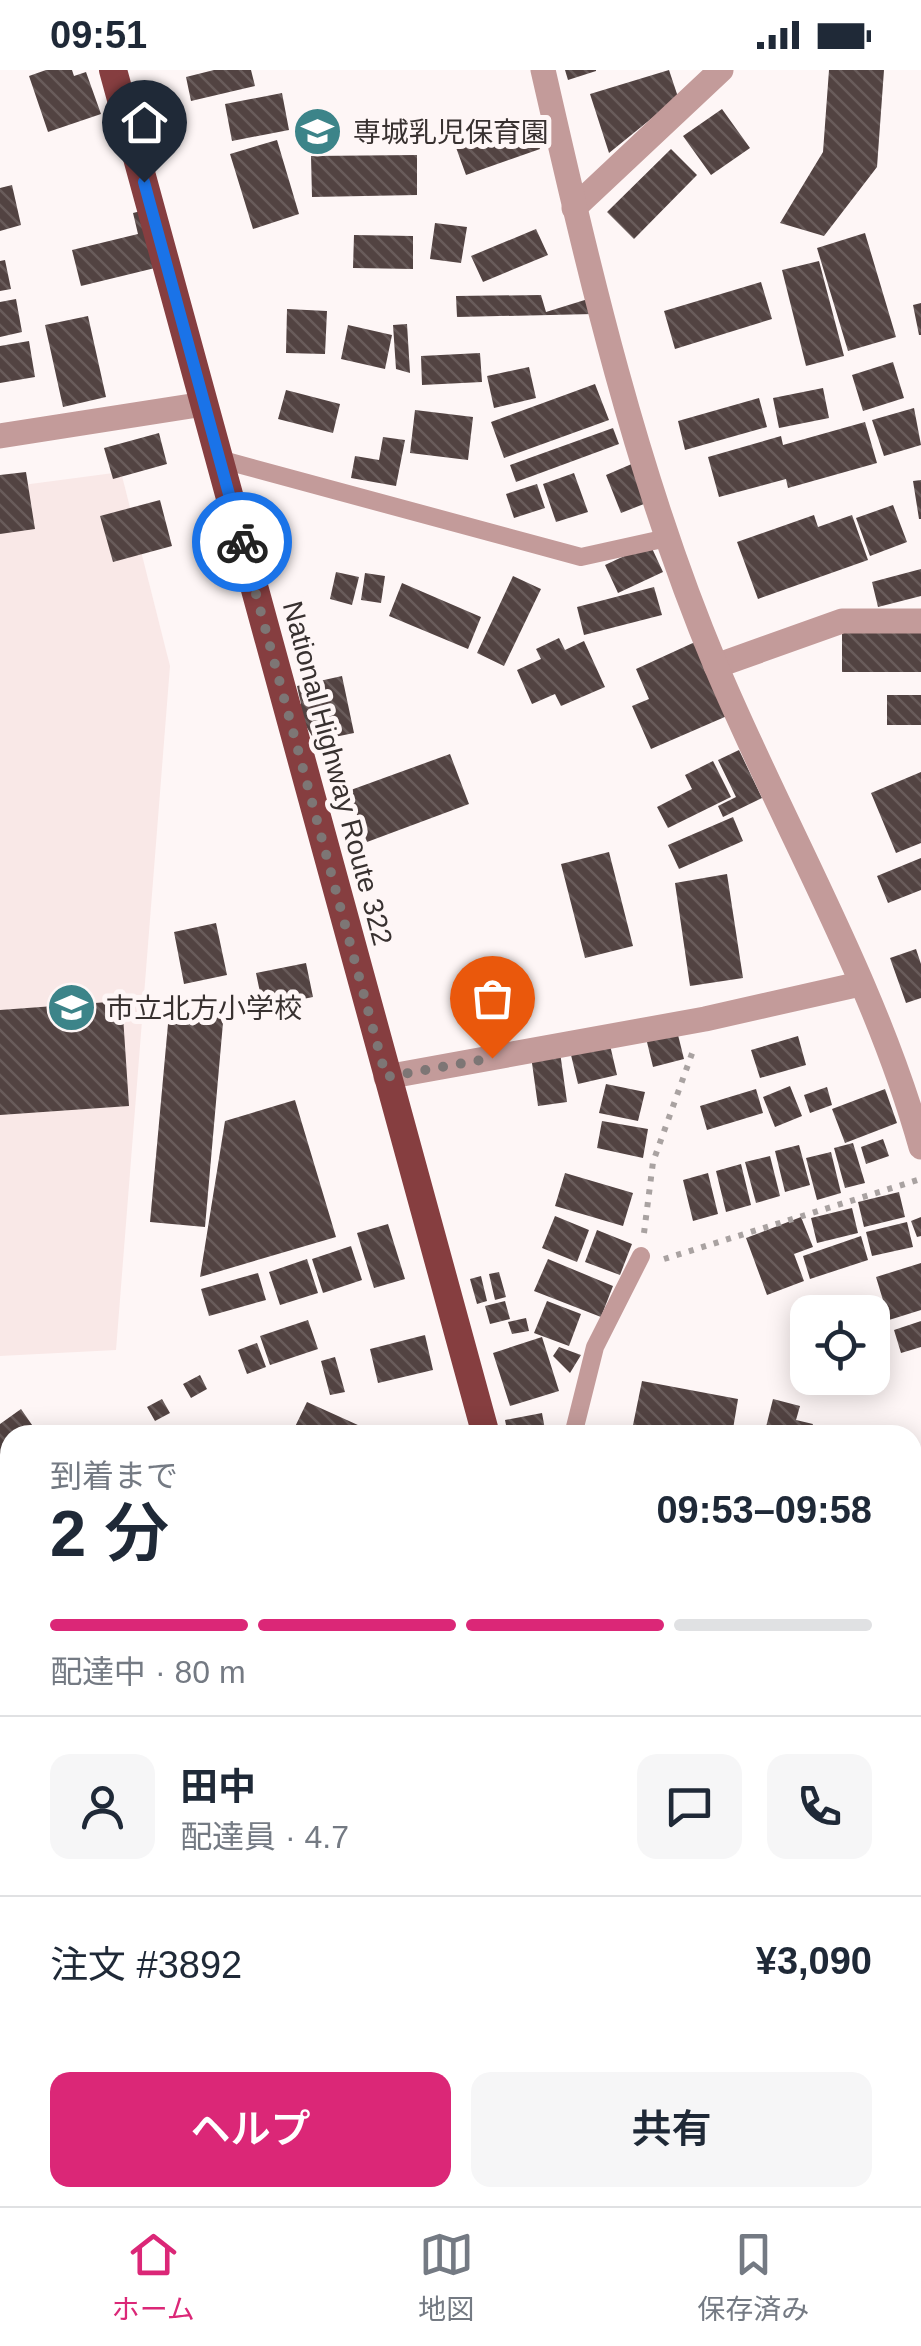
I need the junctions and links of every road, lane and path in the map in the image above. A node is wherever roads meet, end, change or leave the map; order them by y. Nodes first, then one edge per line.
1 (114, 70) edge
2 (543, 70) edge
3 (722, 70) edge
4 (574, 208) junction
5 (204, 404) junction
6 (0, 436) edge
7 (219, 459) junction
8 (667, 538) junction
9 (921, 621) edge
10 (716, 666) junction
11 (860, 984) junction
12 (705, 1019) junction
13 (386, 1077) junction
14 (921, 1147) edge
15 (921, 1179) edge
16 (641, 1256) junction
17 (483, 1425) edge
18 (575, 1425) edge

1 - 5 highway, National Highway Route 322
2 - 4 street
3 - 4 street
4 - 8 street
5 - 6 street
5 - 7 highway, National Highway Route 322
7 - 8 lane
7 - 13 highway, National Highway Route 322
8 - 10 street
9 - 10 street
10 - 11 street
11 - 12 street
11 - 14 street
12 - 13 street
12 - 16 path
13 - 17 highway, National Highway Route 322
15 - 16 path
16 - 18 lane

